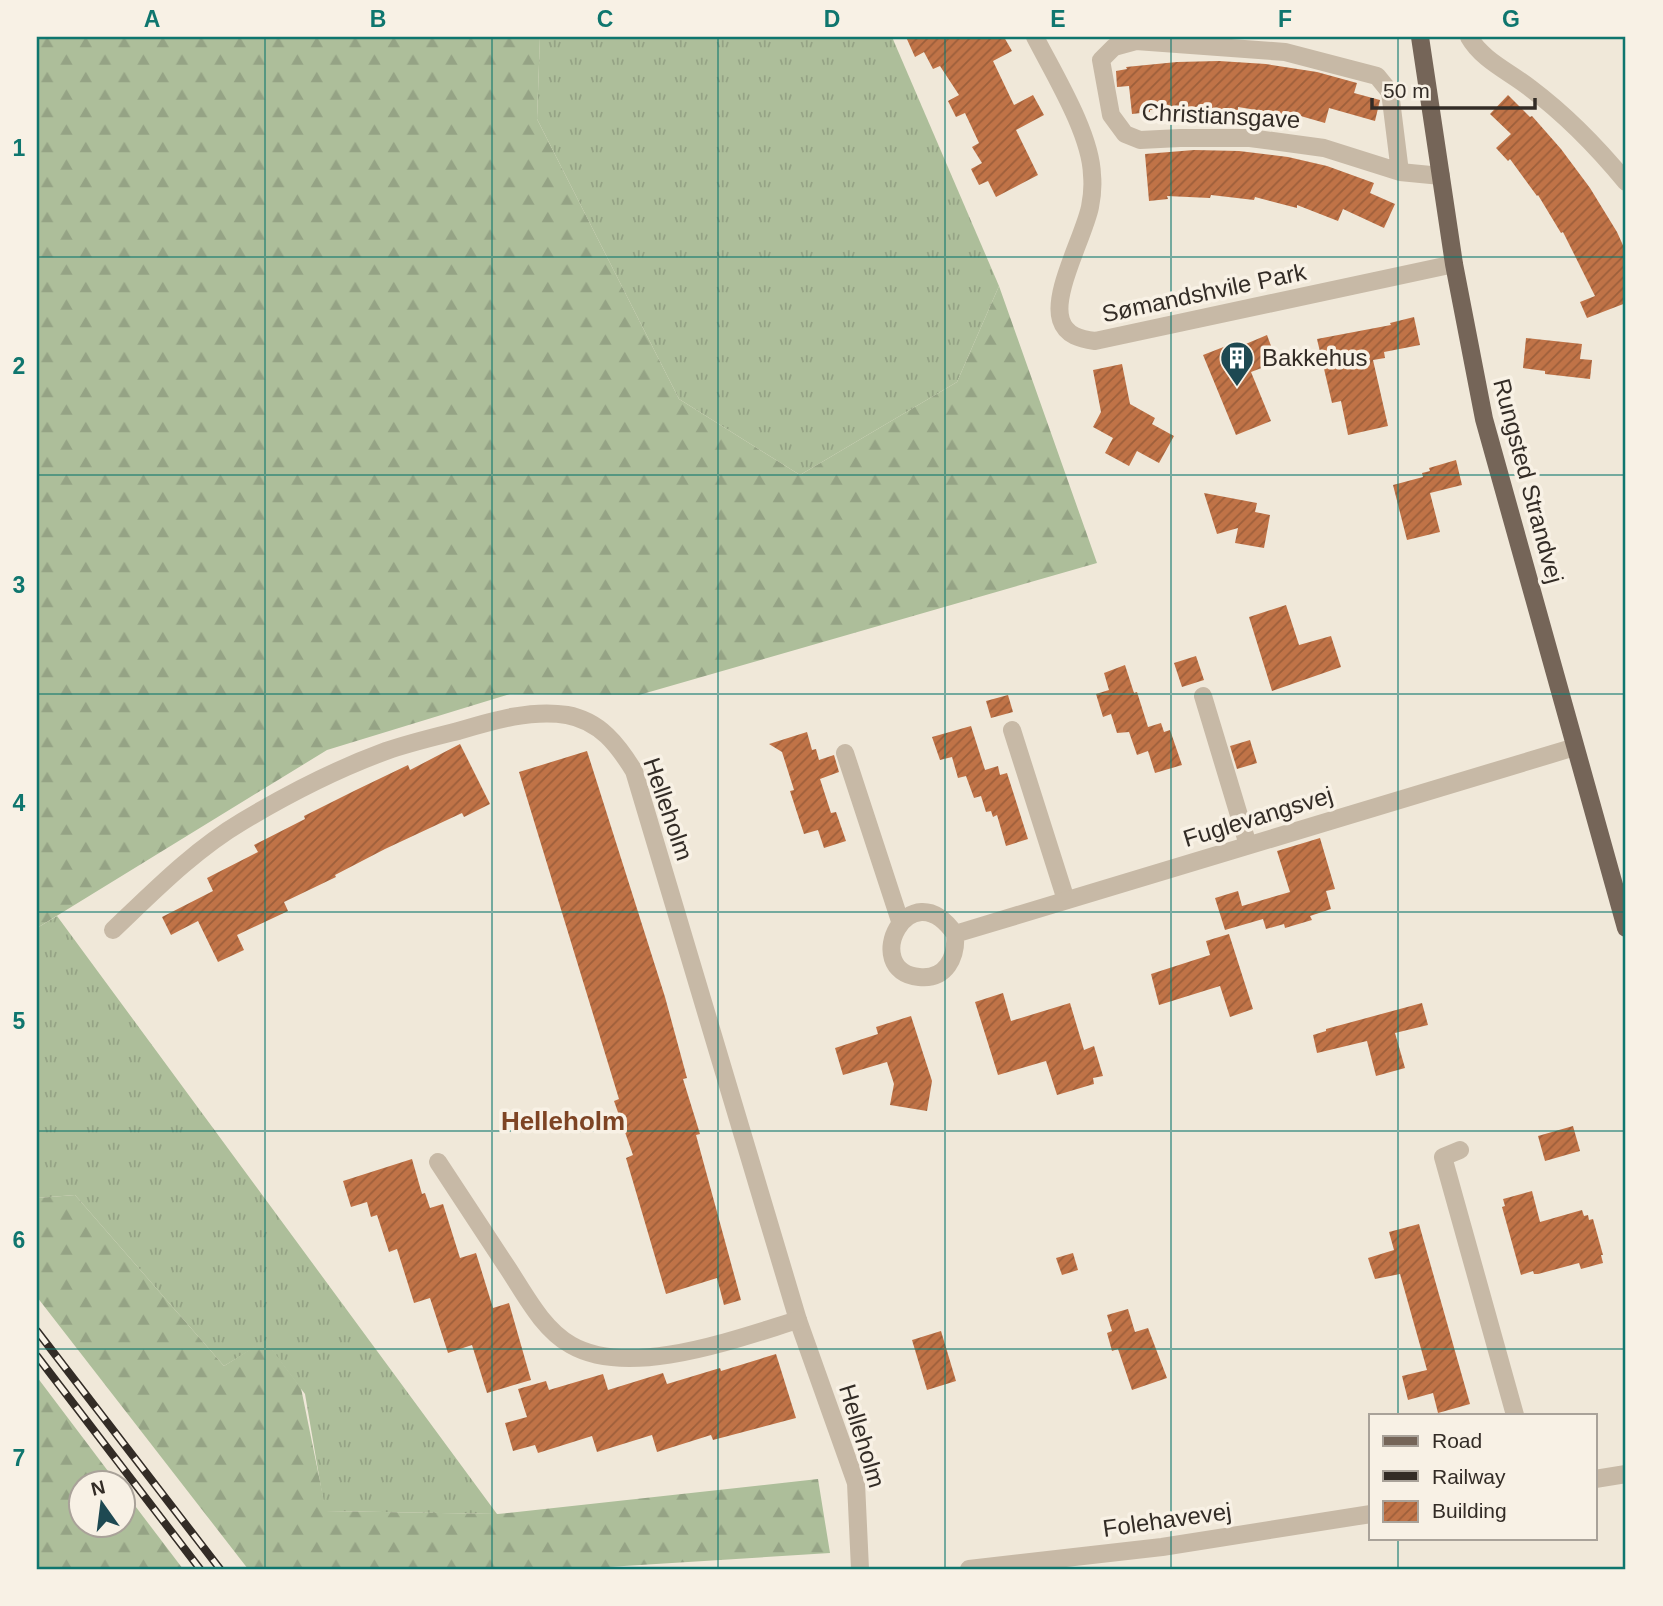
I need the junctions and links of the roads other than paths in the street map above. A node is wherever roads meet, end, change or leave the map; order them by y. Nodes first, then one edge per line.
1 (1035, 37) edge
2 (1420, 37) edge
3 (1469, 37) edge
4 (1400, 172) junction
5 (1441, 176) junction
6 (1626, 182) edge
7 (1454, 264) junction
8 (1203, 696) dead end
9 (1012, 730) dead end
10 (1575, 747) junction
11 (845, 753) dead end
12 (1248, 845) junction
13 (1066, 900) junction
14 (901, 922) junction
15 (1626, 928) edge
16 (113, 930) dead end
17 (955, 934) junction
18 (1460, 1150) dead end
19 (438, 1162) dead end
20 (798, 1320) junction
21 (1515, 1414) edge
22 (1626, 1474) edge
23 (1596, 1479) edge
24 (1369, 1514) edge
25 (860, 1569) edge
26 (969, 1569) edge

1 - 7 street, Sømandshvile Park
2 - 5 main road, Rungsted Strandvej
3 - 6 street
4 - 4 street, Christiansgave
4 - 5 street, Christiansgave
5 - 7 main road, Rungsted Strandvej
7 - 10 main road, Rungsted Strandvej
8 - 12 street
9 - 13 street
10 - 12 street, Fuglevangsvej
10 - 15 main road, Rungsted Strandvej
11 - 14 street
12 - 13 street, Fuglevangsvej
13 - 17 street, Fuglevangsvej
14 - 17 street
14 - 17 street
16 - 20 street, Helleholm
18 - 21 street
19 - 20 street
20 - 25 street, Helleholm
22 - 23 street
24 - 26 street, Folehavevej

